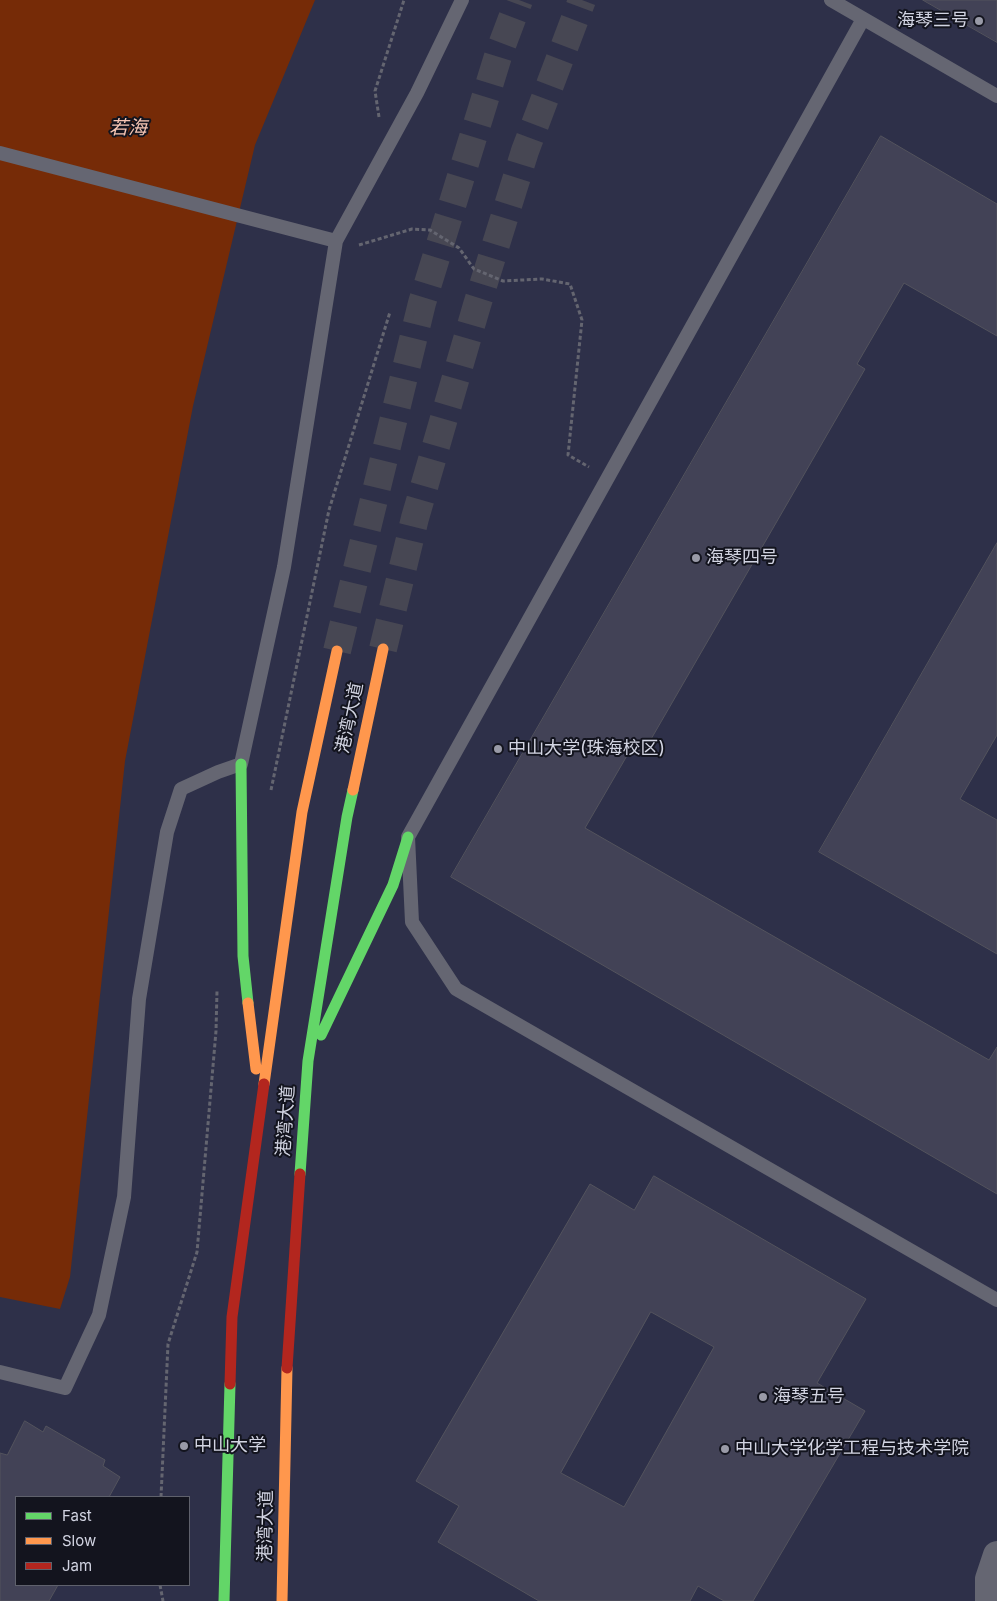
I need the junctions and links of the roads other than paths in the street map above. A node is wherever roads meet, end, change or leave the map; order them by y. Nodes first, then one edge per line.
1 (462, 0) edge
2 (830, 0) edge
3 (863, 19) junction
4 (997, 96) edge
5 (0, 153) edge
6 (336, 241) junction
7 (383, 649) tunnel mouth
8 (337, 651) tunnel mouth
9 (241, 764) junction
10 (408, 836) junction
11 (308, 1061) junction
12 (261, 1109) junction
13 (997, 1300) edge
14 (0, 1372) edge
15 (997, 1555) edge
16 (224, 1601) edge
17 (282, 1601) edge
18 (989, 1601) edge

1 - 6 lane
2 - 3 lane
3 - 4 lane
3 - 10 lane
5 - 6 lane
6 - 9 lane
7 - 11 highway, 港湾大道
8 - 12 highway, 港湾大道
9 - 12 highway
9 - 14 lane
10 - 11 highway
10 - 13 lane
11 - 17 highway, 港湾大道
12 - 16 highway, 港湾大道
15 - 18 street

